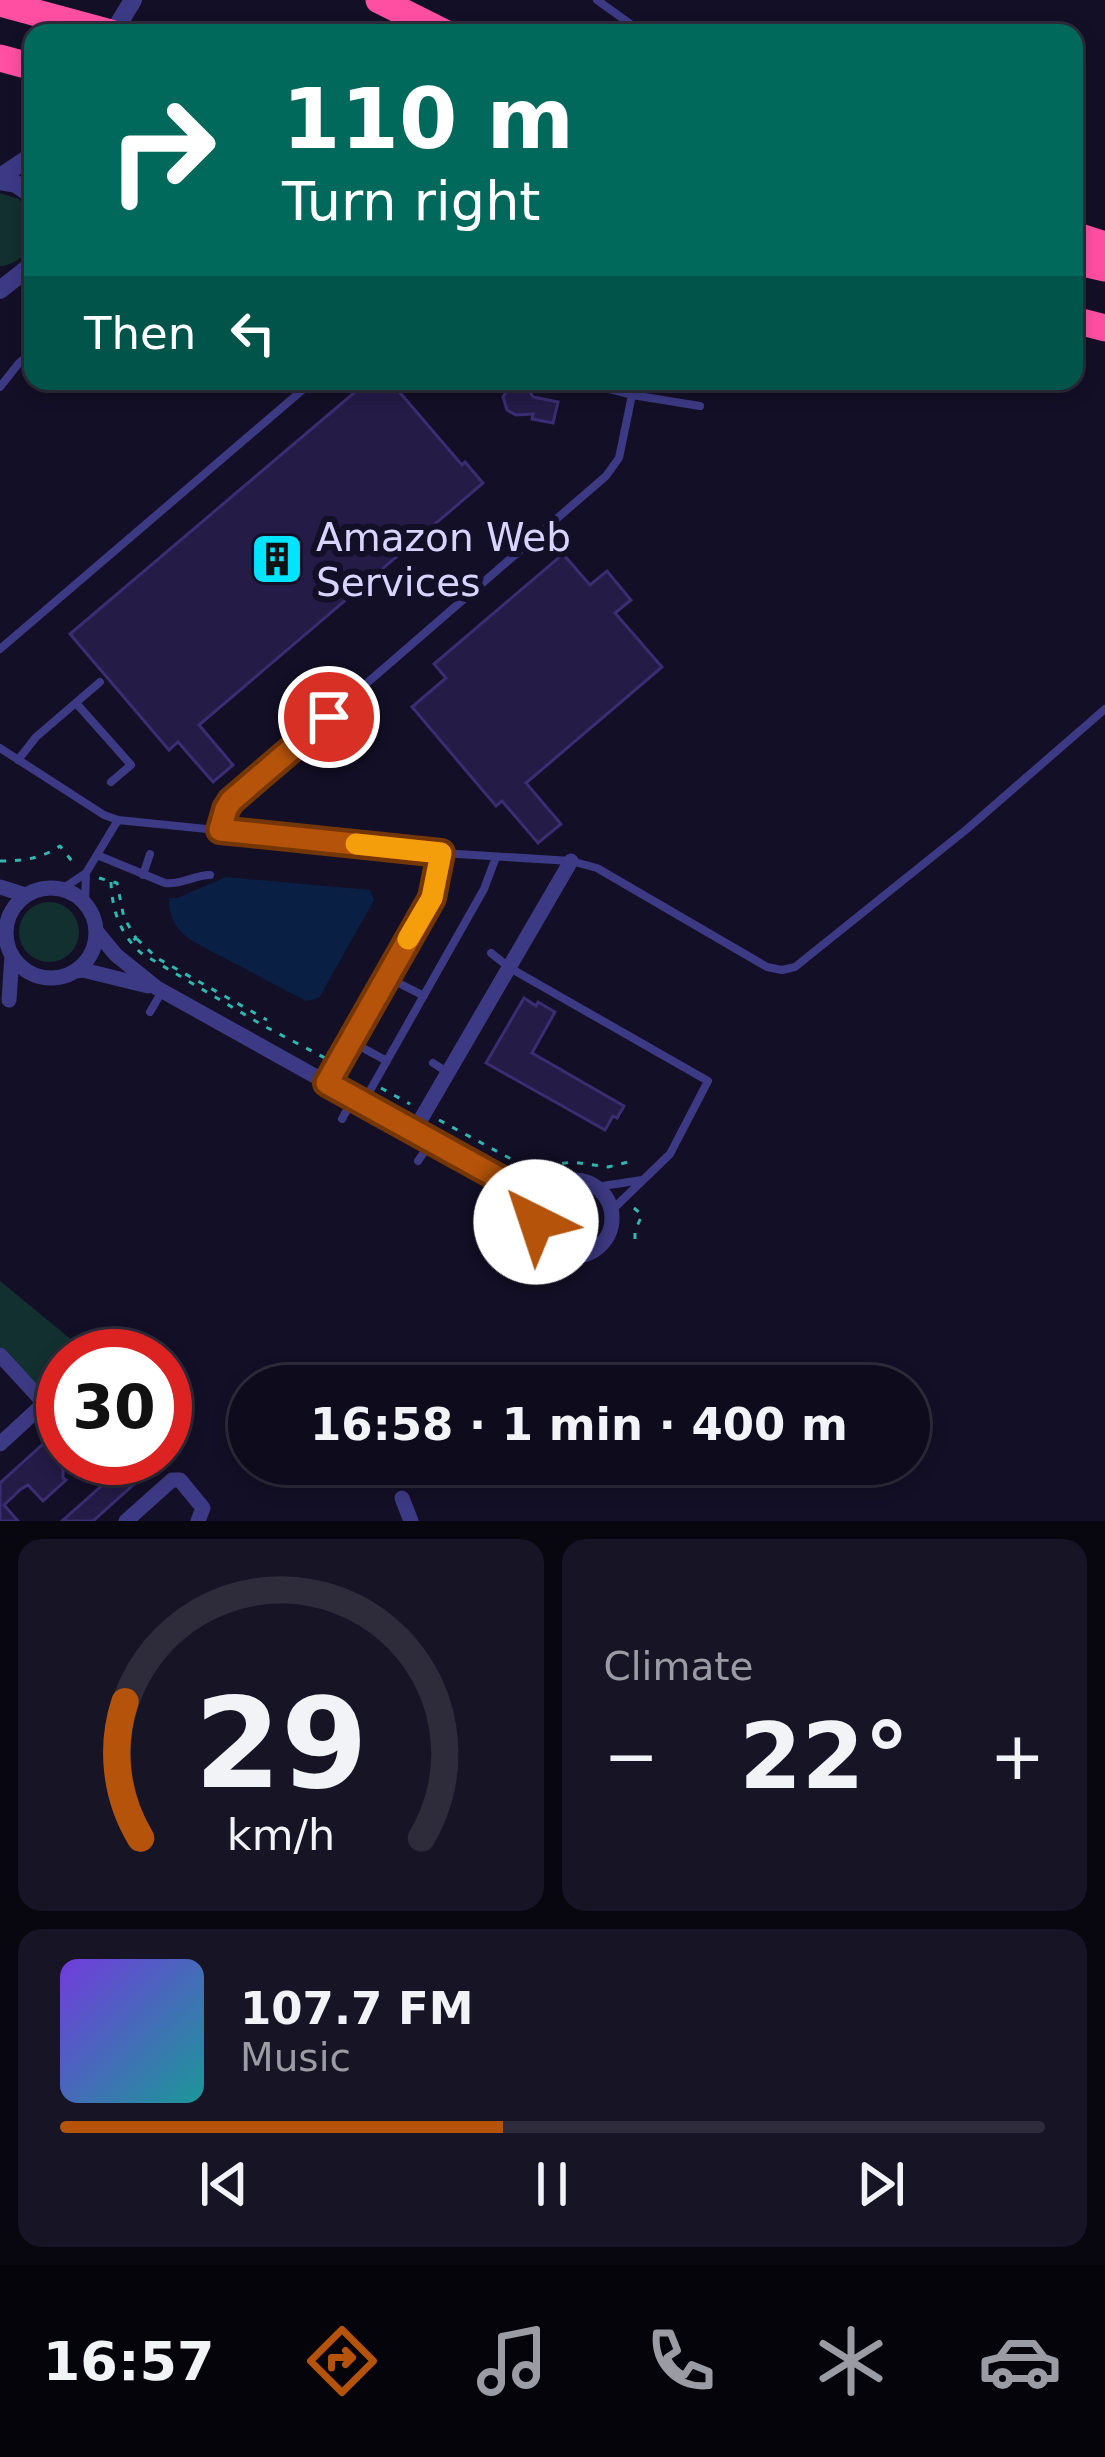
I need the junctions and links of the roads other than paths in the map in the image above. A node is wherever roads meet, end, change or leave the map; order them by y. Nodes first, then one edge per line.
1 (379, 0) edge
2 (597, 0) edge
3 (0, 3) edge
4 (78, 24) edge
5 (427, 24) edge
6 (630, 24) edge
7 (17, 273) edge
8 (0, 290) edge
9 (24, 359) edge
10 (0, 387) edge
11 (302, 390) edge
12 (615, 390) edge
13 (632, 394) junction
14 (700, 406) dead end
15 (0, 649) edge
16 (100, 682) dead end
17 (76, 703) junction
18 (1105, 709) edge
19 (0, 748) edge
20 (17, 760) junction
21 (111, 782) dead end
22 (118, 820) junction
23 (220, 830) junction
24 (441, 853) junction
25 (150, 854) dead end
26 (97, 855) junction
27 (496, 856) junction
28 (571, 861) junction
29 (87, 873) junction
30 (142, 875) junction
31 (210, 875) dead end
32 (0, 887) edge
33 (62, 889) junction
34 (25, 895) junction
35 (85, 903) junction
36 (3, 932) edge
37 (97, 932) junction
38 (491, 953) dead end
39 (12, 955) junction
40 (510, 968) junction
41 (76, 971) junction
42 (387, 976) junction
43 (48, 979) junction
44 (159, 990) junction
45 (424, 996) junction
46 (150, 1012) dead end
47 (350, 1041) junction
48 (387, 1061) junction
49 (433, 1063) dead end
50 (448, 1073) junction
51 (327, 1083) junction
52 (358, 1101) junction
53 (343, 1119) dead end
54 (414, 1131) junction
55 (431, 1141) junction
56 (418, 1160) dead end
57 (644, 1179) junction
58 (506, 1182) junction
59 (554, 1186) junction
60 (596, 1187) junction
61 (611, 1210) junction
62 (536, 1222) junction
63 (0, 1354) edge
64 (36, 1394) edge
65 (36, 1410) edge
66 (0, 1444) edge
67 (402, 1498) dead end
68 (126, 1521) edge
69 (198, 1521) edge
70 (410, 1521) edge

1 - 5 highway
2 - 6 lane
3 - 4 highway
7 - 8 street
9 - 10 lane
11 - 15 lane
12 - 13 lane
13 - 14 lane
13 - 23 lane
16 - 17 lane
17 - 20 lane
17 - 21 lane
18 - 28 lane
19 - 20 lane
20 - 22 lane
22 - 23 lane
22 - 26 lane
23 - 24 lane
24 - 27 lane
24 - 42 lane
25 - 30 lane
26 - 29 lane
26 - 30 lane
27 - 28 lane
27 - 45 lane
28 - 40 street
29 - 33 lane
29 - 35 lane
30 - 31 lane
32 - 34 street
33 - 34 street
33 - 35 street
34 - 36 street
35 - 37 street
36 - 39 street
37 - 41 street
37 - 44 street
38 - 40 lane
39 - 43 street
39 - 43 street
40 - 50 street
40 - 57 lane
41 - 43 street
41 - 44 street
42 - 45 lane
42 - 47 lane
44 - 46 lane
44 - 51 street
45 - 48 lane
47 - 48 lane
47 - 51 lane
48 - 52 lane
49 - 50 lane
50 - 54 street
51 - 52 street
52 - 53 lane
52 - 54 street
54 - 55 street
55 - 56 lane
55 - 58 street
57 - 60 lane
57 - 61 lane
58 - 59 street
58 - 62 street
59 - 60 street
59 - 62 street
60 - 61 street
61 - 62 street
63 - 64 street
65 - 66 street
67 - 70 street
68 - 69 street

